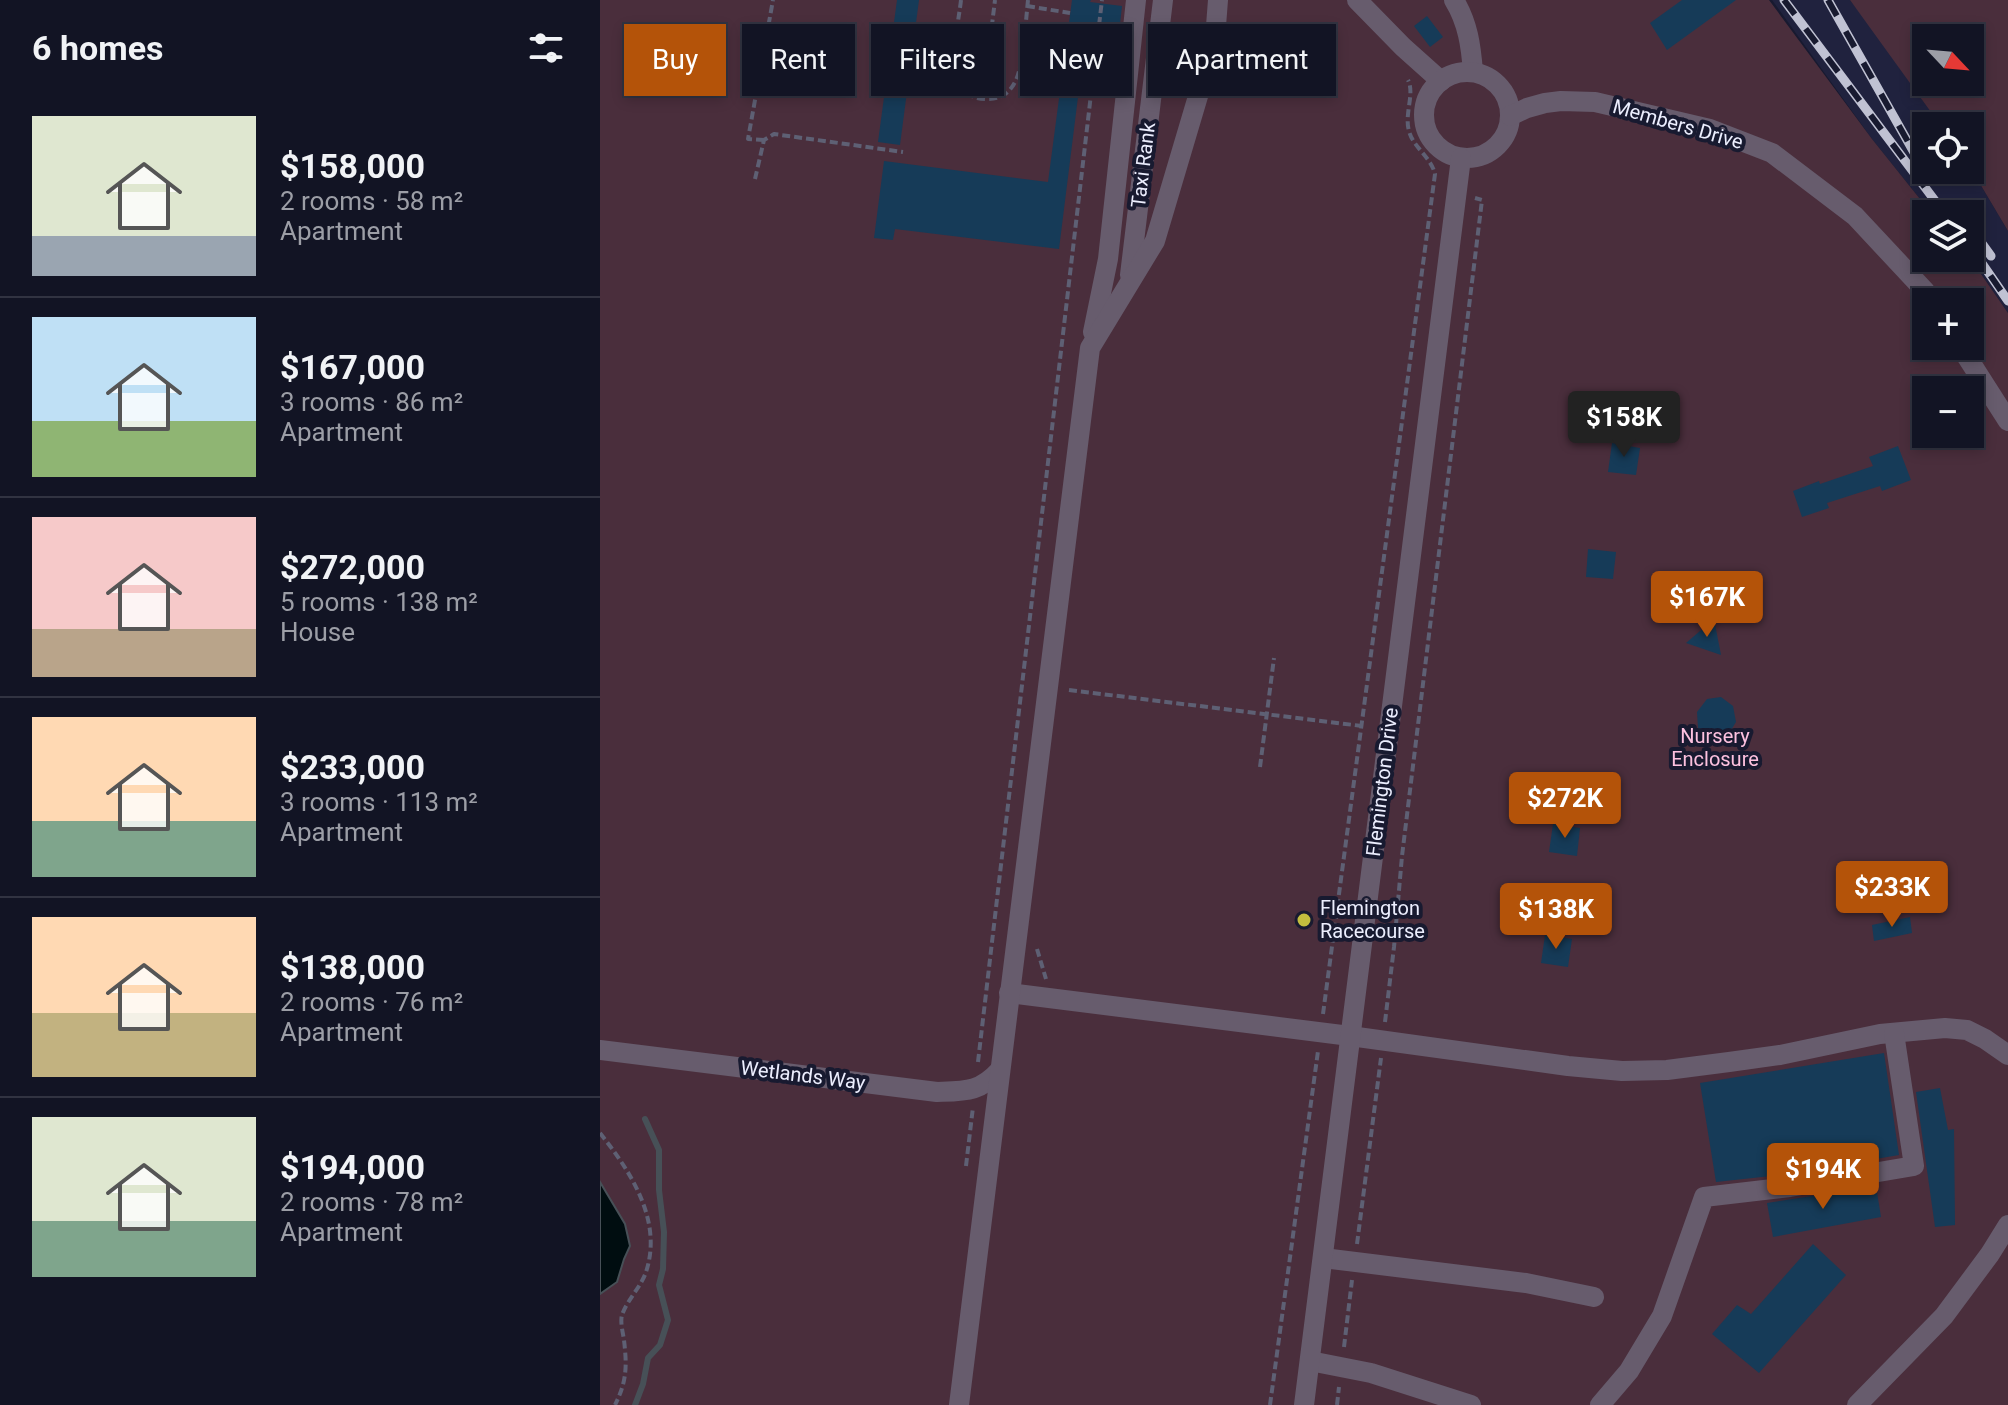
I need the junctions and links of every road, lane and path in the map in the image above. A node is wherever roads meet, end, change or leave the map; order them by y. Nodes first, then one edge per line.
1 (773, 0) edge
2 (961, 0) edge
3 (995, 0) edge
4 (1102, 0) edge
5 (1136, 0) edge
6 (1163, 0) edge
7 (1218, 0) edge
8 (1357, 0) edge
9 (1454, 0) edge
10 (1028, 3) edge
11 (1070, 13) dead end
12 (1473, 72) junction
13 (1406, 76) dead end
14 (1441, 81) junction
15 (983, 99) junction
16 (1510, 116) junction
17 (764, 140) junction
18 (903, 152) dead end
19 (1461, 158) junction
20 (755, 179) dead end
21 (1433, 190) junction
22 (1457, 194) junction
23 (1129, 283) junction
24 (1922, 288) edge
25 (1090, 348) junction
26 (1969, 360) edge
27 (2008, 421) edge
28 (1274, 658) dead end
29 (1066, 690) dead end
30 (1266, 715) junction
31 (1361, 726) junction
32 (1389, 727) junction
33 (1260, 767) dead end
34 (1036, 946) dead end
35 (1009, 993) junction
36 (1046, 998) junction
37 (1894, 1033) junction
38 (1321, 1034) junction
39 (1350, 1036) junction
40 (1382, 1040) junction
41 (600, 1050) edge
42 (2008, 1055) edge
43 (1000, 1070) junction
44 (976, 1087) junction
45 (600, 1133) edge
46 (966, 1167) dead end
47 (2008, 1225) edge
48 (1323, 1258) junction
49 (1355, 1262) junction
50 (1594, 1297) dead end
51 (1310, 1361) junction
52 (1341, 1367) junction
53 (615, 1405) edge
54 (959, 1405) edge
55 (1270, 1405) edge
56 (1304, 1405) edge
57 (1337, 1405) edge
58 (1471, 1405) edge
59 (1600, 1405) edge
60 (1857, 1405) edge

1 - 17 path
2 - 15 path
3 - 15 path
4 - 44 path
5 - 25 lane
6 - 23 lane, Taxi Rank
7 - 23 lane
8 - 14 lane
9 - 12 lane
10 - 11 path
10 - 15 path
12 - 14 lane
12 - 16 lane
13 - 21 path
14 - 19 lane
16 - 19 lane
16 - 24 lane, Members Drive
17 - 18 path
17 - 20 path
19 - 22 lane, Flemington Drive
21 - 22 path
21 - 31 path
22 - 32 lane, Flemington Drive
22 - 40 path
23 - 25 lane
25 - 35 lane
26 - 27 lane
28 - 30 path
29 - 30 path
30 - 31 path
30 - 33 path
31 - 32 path
31 - 38 path
32 - 39 lane, Flemington Drive
34 - 36 path
35 - 36 lane
35 - 43 lane
36 - 38 lane
37 - 40 lane
37 - 42 lane
37 - 59 lane
38 - 39 lane
38 - 55 path
39 - 40 lane
39 - 48 lane, Flemington Drive
40 - 49 path
41 - 44 lane, Wetlands Way
43 - 44 lane, Wetlands Way
43 - 54 lane
44 - 46 path
45 - 53 path
47 - 60 lane
48 - 49 lane
48 - 51 lane, Flemington Drive
49 - 50 lane
49 - 52 path
51 - 52 lane
51 - 56 lane, Flemington Drive
52 - 57 path
52 - 58 lane

